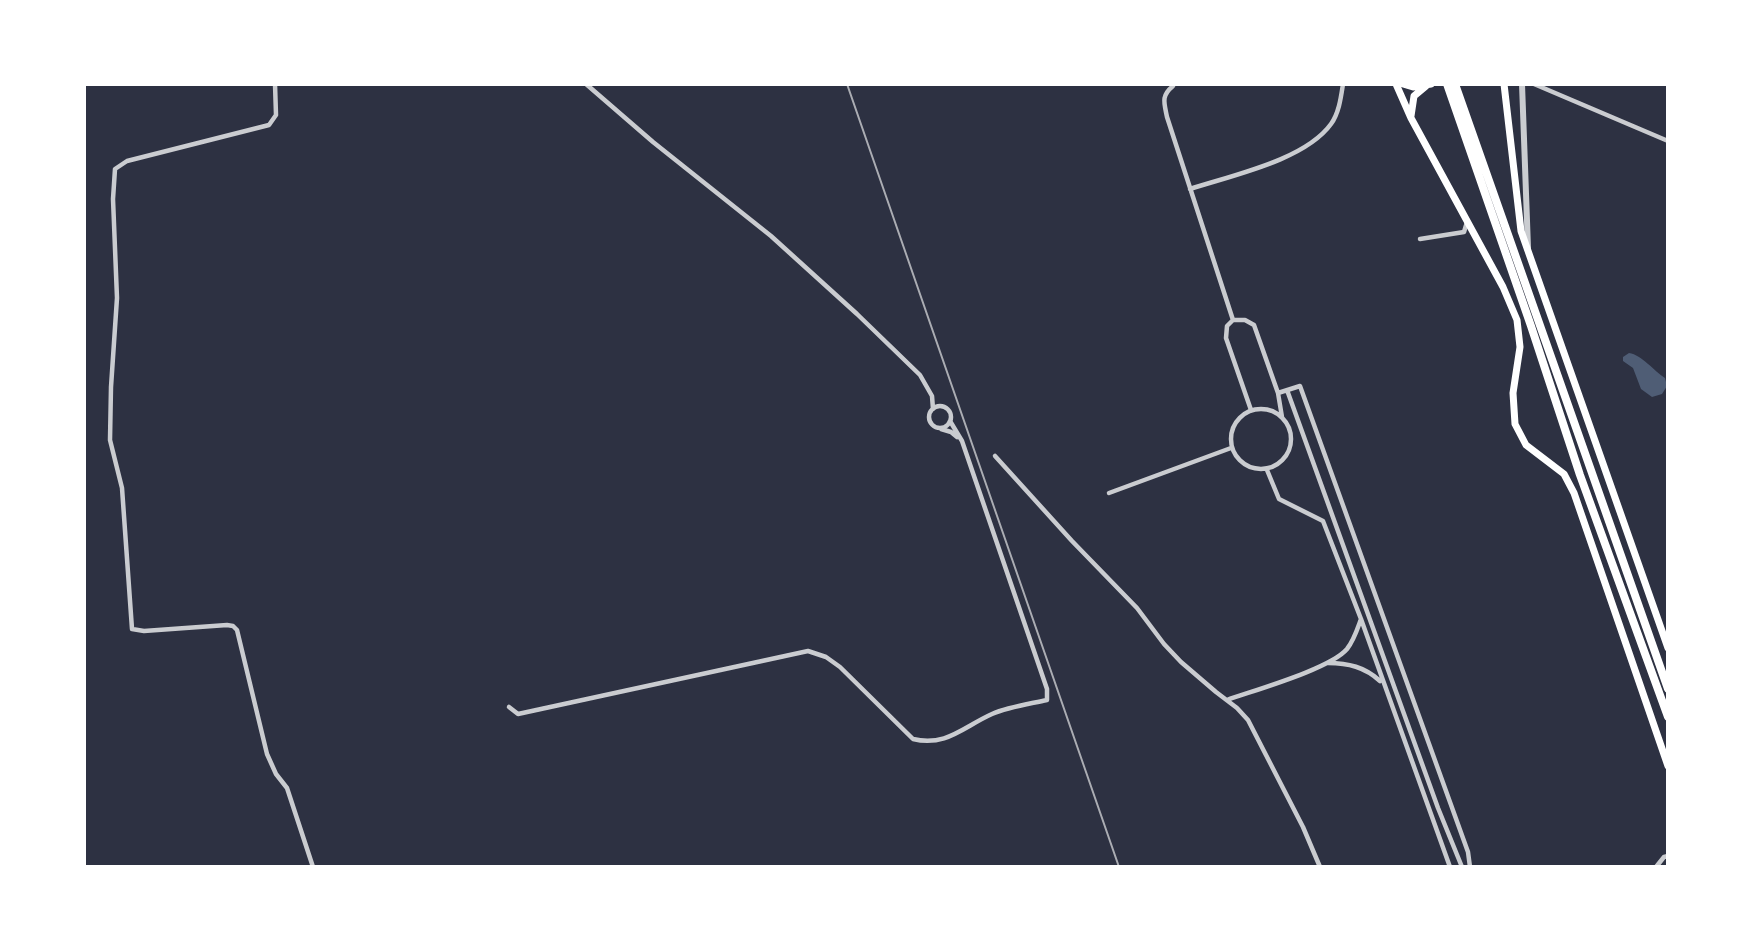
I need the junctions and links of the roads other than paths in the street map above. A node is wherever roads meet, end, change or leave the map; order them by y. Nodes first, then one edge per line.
1 (275, 84) edge
2 (586, 84) edge
3 (1343, 84) edge
4 (1396, 84) edge
5 (1403, 84) edge
6 (1447, 84) edge
7 (1455, 84) edge
8 (1504, 84) edge
9 (1522, 84) edge
10 (1534, 84) edge
11 (1428, 85) edge
12 (1173, 86) dead end
13 (1411, 118) junction
14 (1668, 141) edge
15 (1191, 189) junction
16 (1467, 220) junction
17 (1419, 239) dead end
18 (1528, 252) junction
19 (1233, 320) junction
20 (926, 382) junction
21 (1287, 390) junction
22 (1278, 393) junction
23 (943, 407) junction
24 (933, 409) junction
25 (1251, 410) junction
26 (1282, 417) junction
27 (950, 421) junction
28 (939, 428) junction
29 (962, 441) junction
30 (1231, 448) junction
31 (995, 456) dead end
32 (1267, 470) junction
33 (1109, 493) dead end
34 (1361, 619) junction
35 (1668, 648) edge
36 (1328, 663) junction
37 (1382, 683) junction
38 (1668, 689) edge
39 (1227, 700) junction
40 (509, 706) dead end
41 (1668, 717) edge
42 (1668, 766) edge
43 (1668, 856) edge
44 (314, 867) edge
45 (1320, 867) edge
46 (1450, 867) edge
47 (1462, 867) edge
48 (1470, 867) edge
49 (1656, 867) edge

1 - 44 street
2 - 20 street
3 - 15 street
4 - 13 main road
5 - 11 main road
6 - 41 highway
7 - 38 highway
8 - 18 main road
9 - 18 street
10 - 14 street
11 - 13 main road
12 - 15 street
13 - 16 main road
15 - 19 street
16 - 17 street
16 - 42 main road
18 - 35 main road
19 - 22 street
19 - 25 street
20 - 23 street
20 - 24 street
21 - 22 street
21 - 47 street
21 - 48 street
22 - 26 street
23 - 24 street
23 - 27 street
24 - 28 street
25 - 26 street
25 - 30 street
26 - 32 street
27 - 28 street
27 - 29 street
28 - 29 street
29 - 40 street
30 - 32 street
30 - 33 street
31 - 39 street
32 - 34 street
34 - 36 street
34 - 37 street
36 - 37 street
36 - 39 street
37 - 46 street
39 - 45 street
43 - 49 street

